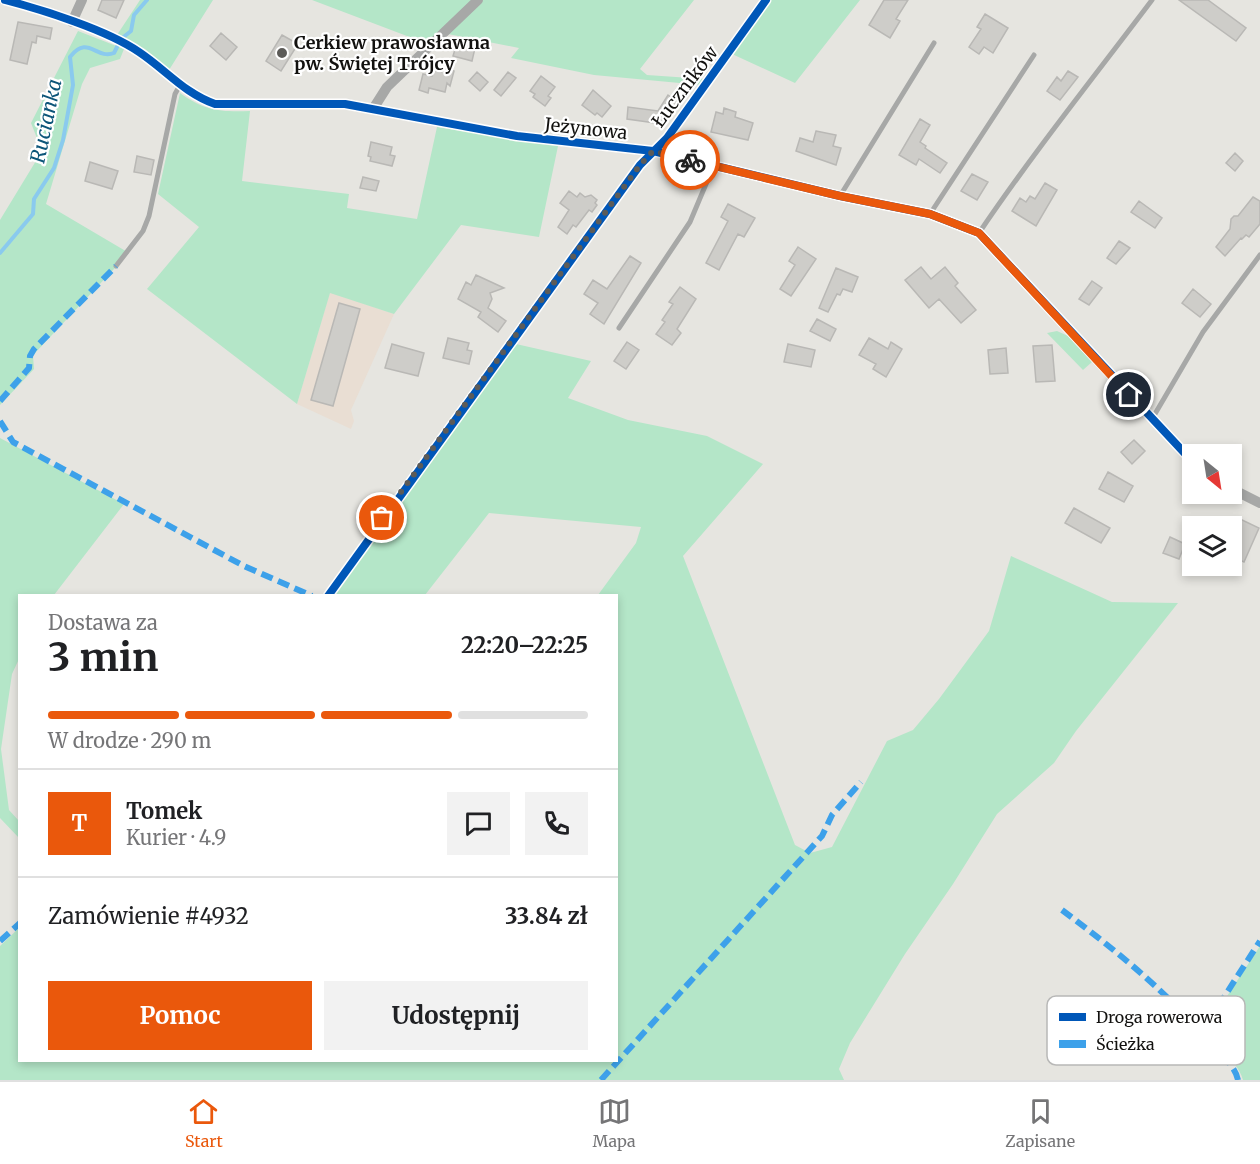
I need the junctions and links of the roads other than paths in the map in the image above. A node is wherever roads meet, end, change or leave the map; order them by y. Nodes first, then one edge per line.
1 (5, 0) edge
2 (82, 0) edge
3 (478, 0) edge
4 (766, 0) edge
5 (1152, 0) edge
6 (72, 22) junction
7 (934, 43) dead end
8 (1034, 55) dead end
9 (180, 86) junction
10 (373, 109) junction
11 (653, 151) junction
12 (714, 165) junction
13 (840, 196) junction
14 (930, 214) junction
15 (979, 233) junction
16 (1260, 255) edge
17 (116, 266) dead end
18 (619, 328) dead end
19 (1151, 419) junction
20 (1182, 451) edge
21 (1242, 494) edge
22 (1260, 503) edge
23 (329, 594) edge

1 - 6 street, Jeżynowa
2 - 6 street
3 - 10 street
4 - 11 street, Łuczników
5 - 15 lane
6 - 9 street, Jeżynowa
7 - 13 lane
8 - 14 lane
9 - 10 street, Jeżynowa
9 - 17 lane
10 - 11 street, Jeżynowa
11 - 12 street, Jeżynowa
11 - 23 street, Łuczników
12 - 13 street, Jeżynowa
12 - 18 lane
13 - 14 street, Jeżynowa
14 - 15 street, Jeżynowa
15 - 19 street, Jeżynowa
16 - 19 lane
19 - 20 street, Jeżynowa
21 - 22 street

